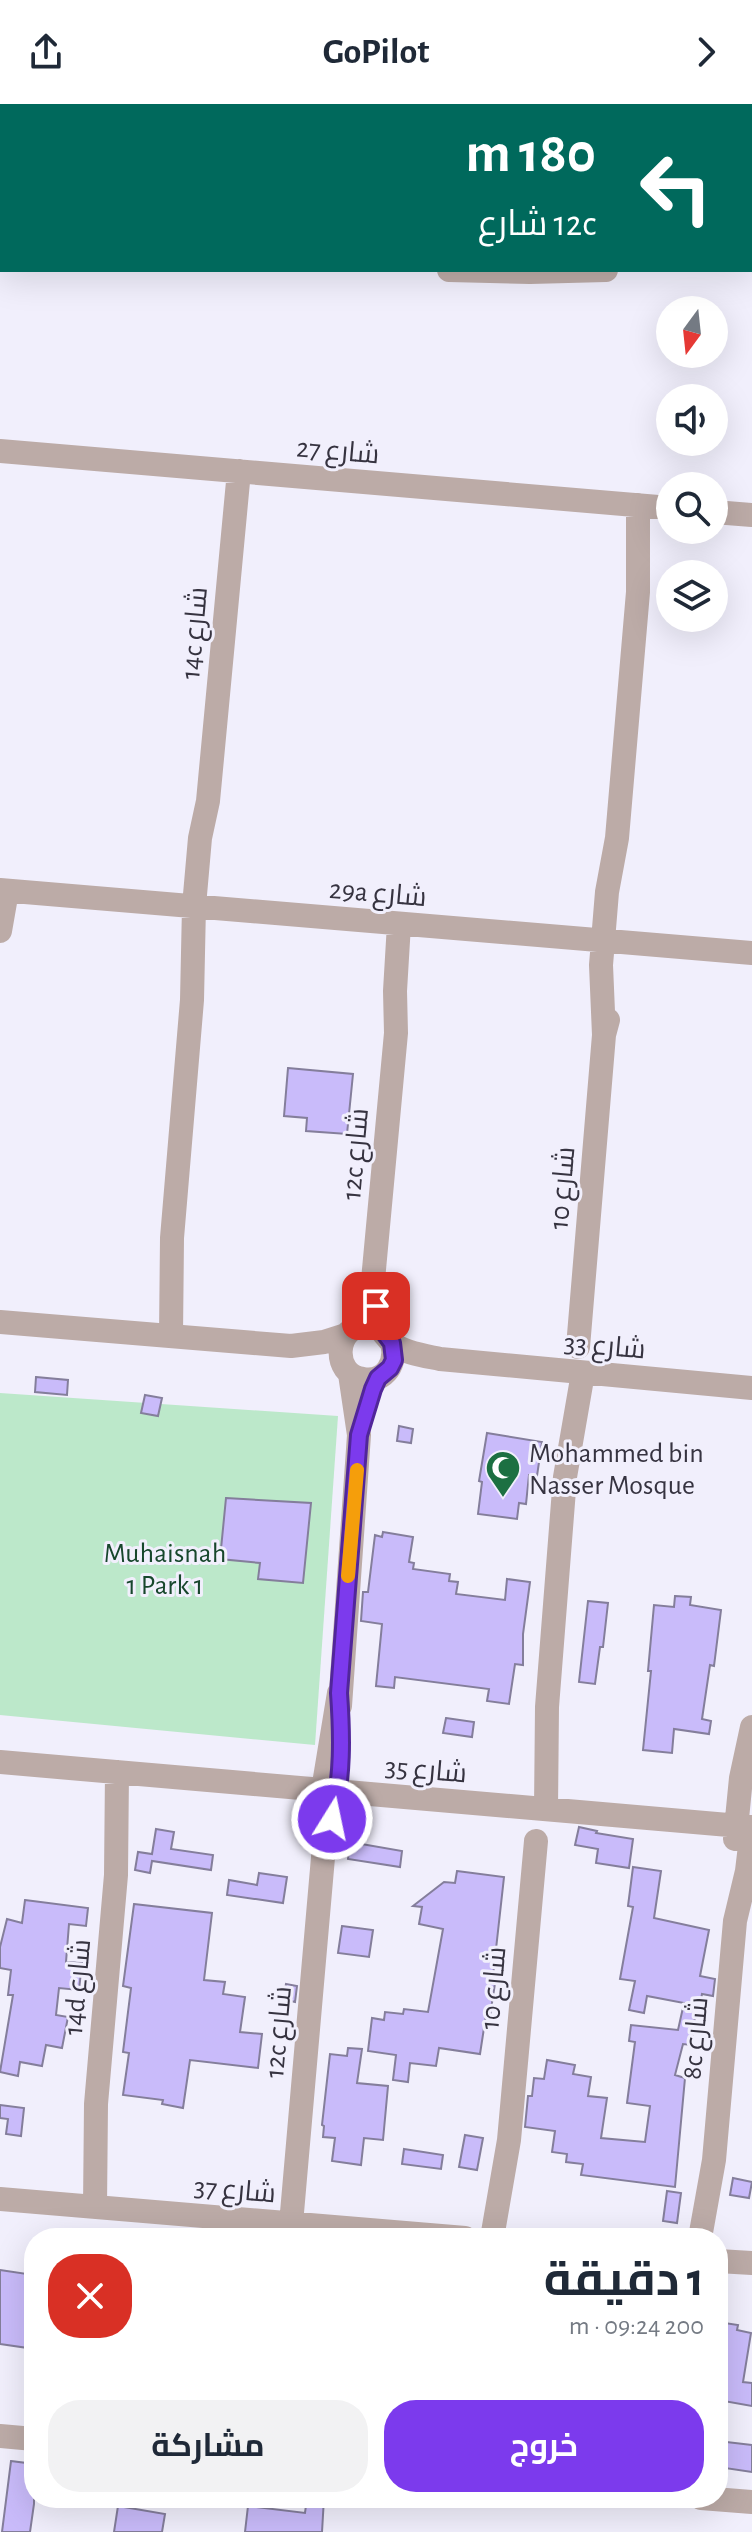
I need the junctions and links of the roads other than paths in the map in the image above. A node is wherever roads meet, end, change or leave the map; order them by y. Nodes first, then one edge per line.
1 (0, 451) edge
2 (239, 471) junction
3 (654, 507) edge
4 (728, 513) edge
5 (752, 515) edge
6 (3, 890) edge
7 (201, 907) junction
8 (408, 924) junction
9 (0, 931) edge
10 (611, 941) junction
11 (752, 953) edge
12 (373, 1280) junction
13 (0, 1322) edge
14 (349, 1333) junction
15 (163, 1336) junction
16 (388, 1337) junction
17 (291, 1346) junction
18 (578, 1347) dead end
19 (453, 1361) junction
20 (347, 1370) junction
21 (575, 1372) junction
22 (384, 1373) junction
23 (752, 1388) edge
24 (359, 1435) junction
25 (752, 1727) edge
26 (0, 1762) edge
27 (126, 1773) junction
28 (331, 1791) junction
29 (538, 1808) junction
30 (747, 1827) edge
31 (536, 1841) dead end
32 (509, 2140) junction
33 (714, 2160) junction
34 (0, 2199) edge
35 (87, 2207) junction
36 (291, 2224) junction
37 (341, 2228) edge
38 (494, 2228) edge
39 (508, 2228) edge
40 (702, 2228) edge
41 (714, 2228) edge
42 (728, 2262) edge
43 (752, 2263) edge
44 (0, 2436) edge
45 (24, 2438) edge
46 (728, 2500) edge
47 (752, 2502) edge

1 - 2 street, شارع 27
2 - 3 street, شارع 27
2 - 7 street, 14c شارع
3 - 10 street, شارع 10
4 - 5 street
6 - 7 street, 29a شارع
6 - 9 street
7 - 8 street, 29a شارع
7 - 15 street, 14c شارع
8 - 10 street, 29a شارع
8 - 12 street, 12c شارع
10 - 11 street, 29a شارع
10 - 18 street, شارع 10
12 - 14 street, 12c شارع
12 - 16 street, 12c شارع
13 - 15 street
14 - 16 street
14 - 17 street
14 - 20 street
15 - 17 street
16 - 19 street, شارع 33
16 - 22 street
17 - 20 street
19 - 21 street, شارع 33
19 - 22 street, شارع 33
20 - 22 street
20 - 24 street, 12c شارع
21 - 23 street, شارع 33
21 - 29 street
22 - 24 street, 12c شارع
24 - 28 street, 12c شارع
25 - 30 street, 8c شارع
26 - 27 street, شارع 35
27 - 28 street, شارع 35
27 - 35 street, 14d شارع
28 - 29 street, شارع 35
28 - 36 street, 12c شارع
29 - 30 street, شارع 35
30 - 33 street, 8c شارع
31 - 32 street, شارع 10
32 - 38 street, شارع 10
32 - 39 street, شارع 10
33 - 40 street, 8c شارع
33 - 41 street, 8c شارع
34 - 35 street, شارع 37
35 - 36 street, شارع 37
36 - 37 street, شارع 37
42 - 43 street
44 - 45 street
46 - 47 street

